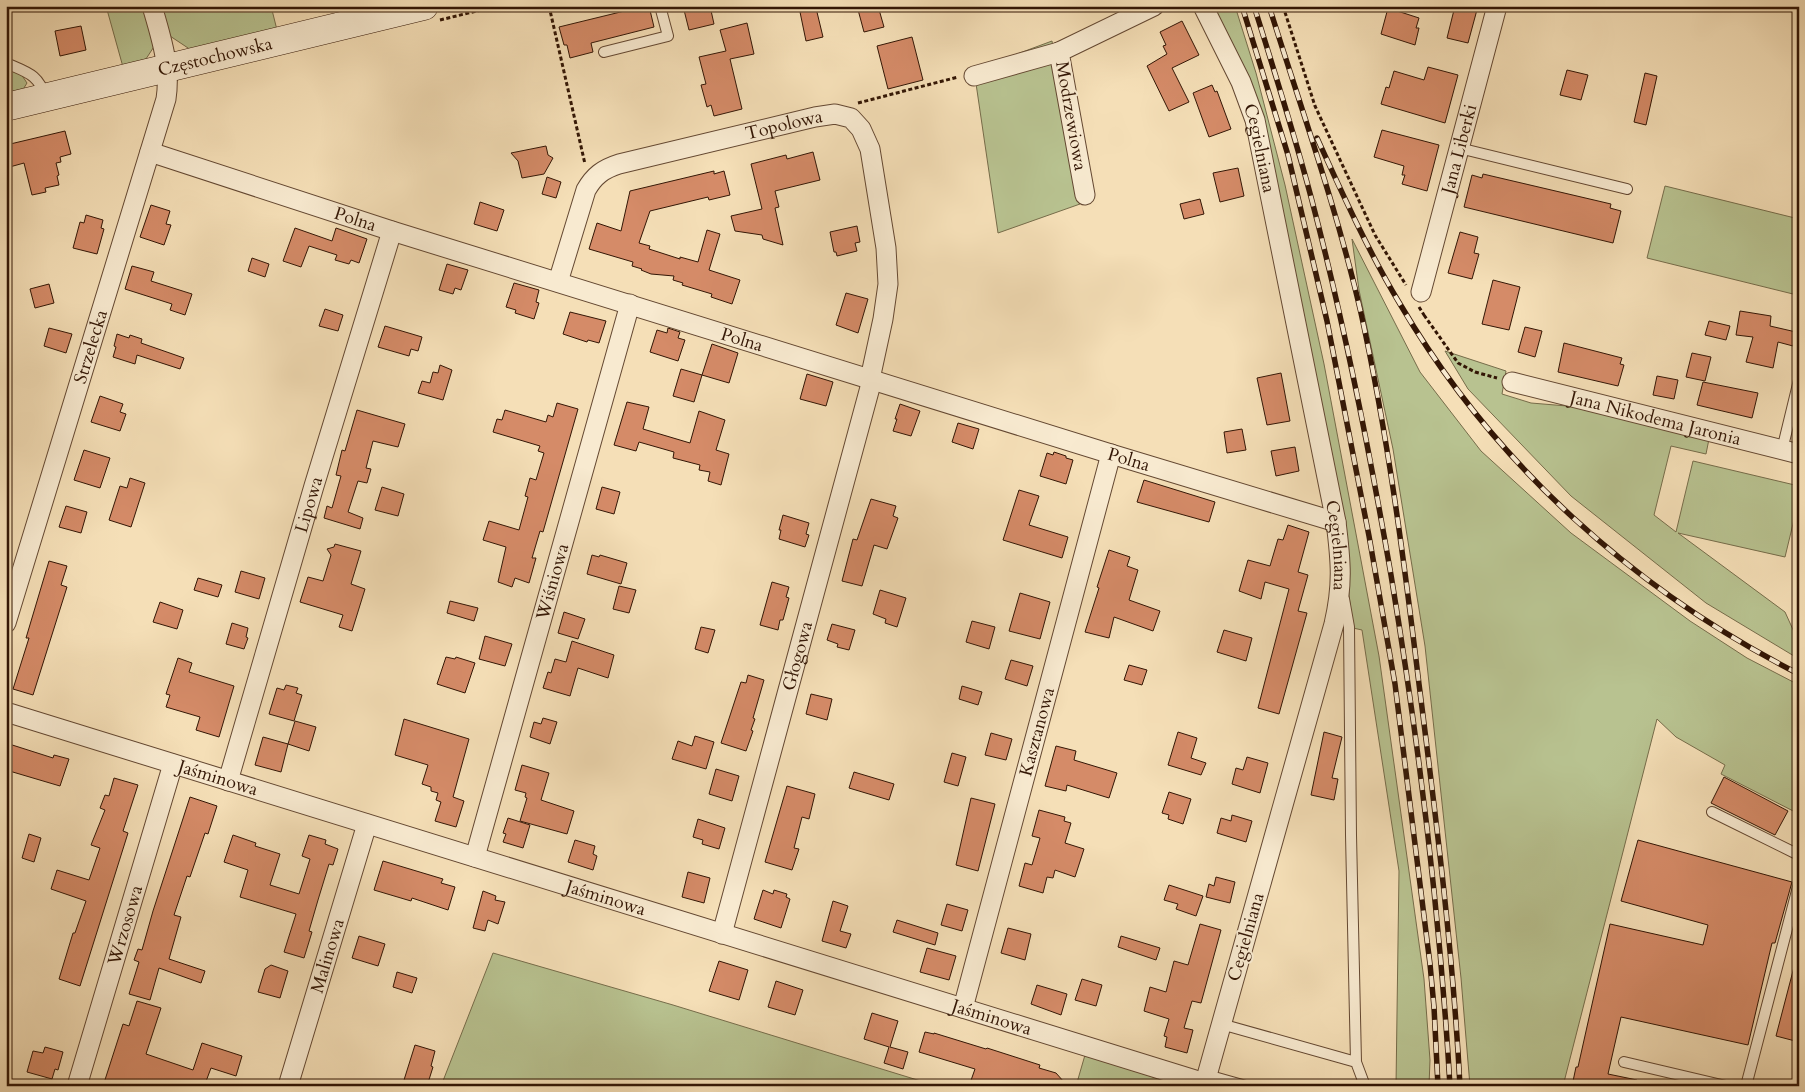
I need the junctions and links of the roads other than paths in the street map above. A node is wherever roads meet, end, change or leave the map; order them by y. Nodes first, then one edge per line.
1 (152, 6) edge
2 (424, 6) edge
3 (660, 6) edge
4 (1154, 6) edge
5 (1203, 6) edge
6 (1497, 6) edge
7 (604, 52) dead end
8 (1059, 52) junction
9 (6, 63) edge
10 (167, 69) junction
11 (974, 76) road end
12 (45, 98) junction
13 (6, 107) edge
14 (1459, 148) junction
15 (150, 152) junction
16 (1628, 189) dead end
17 (1085, 195) dead end
18 (392, 231) junction
19 (558, 282) junction
20 (1415, 294) road end
21 (630, 304) junction
22 (871, 379) junction
23 (1799, 380) edge
24 (1512, 382) road end
25 (1790, 452) edge
26 (1111, 454) junction
27 (1336, 522) junction
28 (1341, 584) junction
29 (6, 623) edge
30 (6, 712) edge
31 (172, 764) junction
32 (228, 781) junction
33 (1712, 812) dead end
34 (367, 824) junction
35 (1799, 855) edge
36 (475, 857) junction
37 (1799, 883) edge
38 (722, 934) junction
39 (963, 1008) junction
40 (1221, 1024) junction
41 (1356, 1062) junction
42 (1624, 1062) dead end
43 (1205, 1081) edge
44 (77, 1086) edge
45 (288, 1086) edge
46 (1246, 1086) edge
47 (1364, 1086) edge
48 (1726, 1086) edge
49 (1746, 1086) edge

1 - 10 street, Strzelecka
2 - 10 main road, Częstochowska
3 - 7 lane
4 - 8 street, Modrzewiowa
5 - 27 street, Cegielniana
6 - 14 street, Jana Liberki
8 - 11 street
8 - 17 street, Modrzewiowa
9 - 12 lane
10 - 12 main road, Częstochowska
10 - 15 street, Strzelecka
12 - 13 main road, Częstochowska
14 - 16 lane
14 - 20 street, Jana Liberki
15 - 18 street, Polna
15 - 29 street, Strzelecka
18 - 19 street, Polna
18 - 32 street, Lipowa
19 - 21 street, Polna
19 - 22 street, Topolowa
21 - 22 street, Polna
21 - 36 street, Wiśniowa
22 - 26 street, Polna
22 - 38 street, Głogowa
23 - 25 lane
24 - 25 street, Jana Nikodema Jaronia
26 - 27 street, Polna
26 - 39 street, Kasztanowa
27 - 28 street, Cegielniana
28 - 40 street, Cegielniana
28 - 41 lane
30 - 31 street, Jaśminowa
31 - 32 street, Jaśminowa
31 - 44 street, Wrzosowa
32 - 34 street, Jaśminowa
33 - 35 lane
34 - 36 street, Jaśminowa
34 - 45 street, Malinowa
36 - 38 street, Jaśminowa
37 - 49 lane
38 - 39 street, Jaśminowa
39 - 43 street, Jaśminowa
40 - 41 lane
40 - 43 street, Cegielniana
41 - 47 lane
42 - 48 lane
43 - 46 lane

